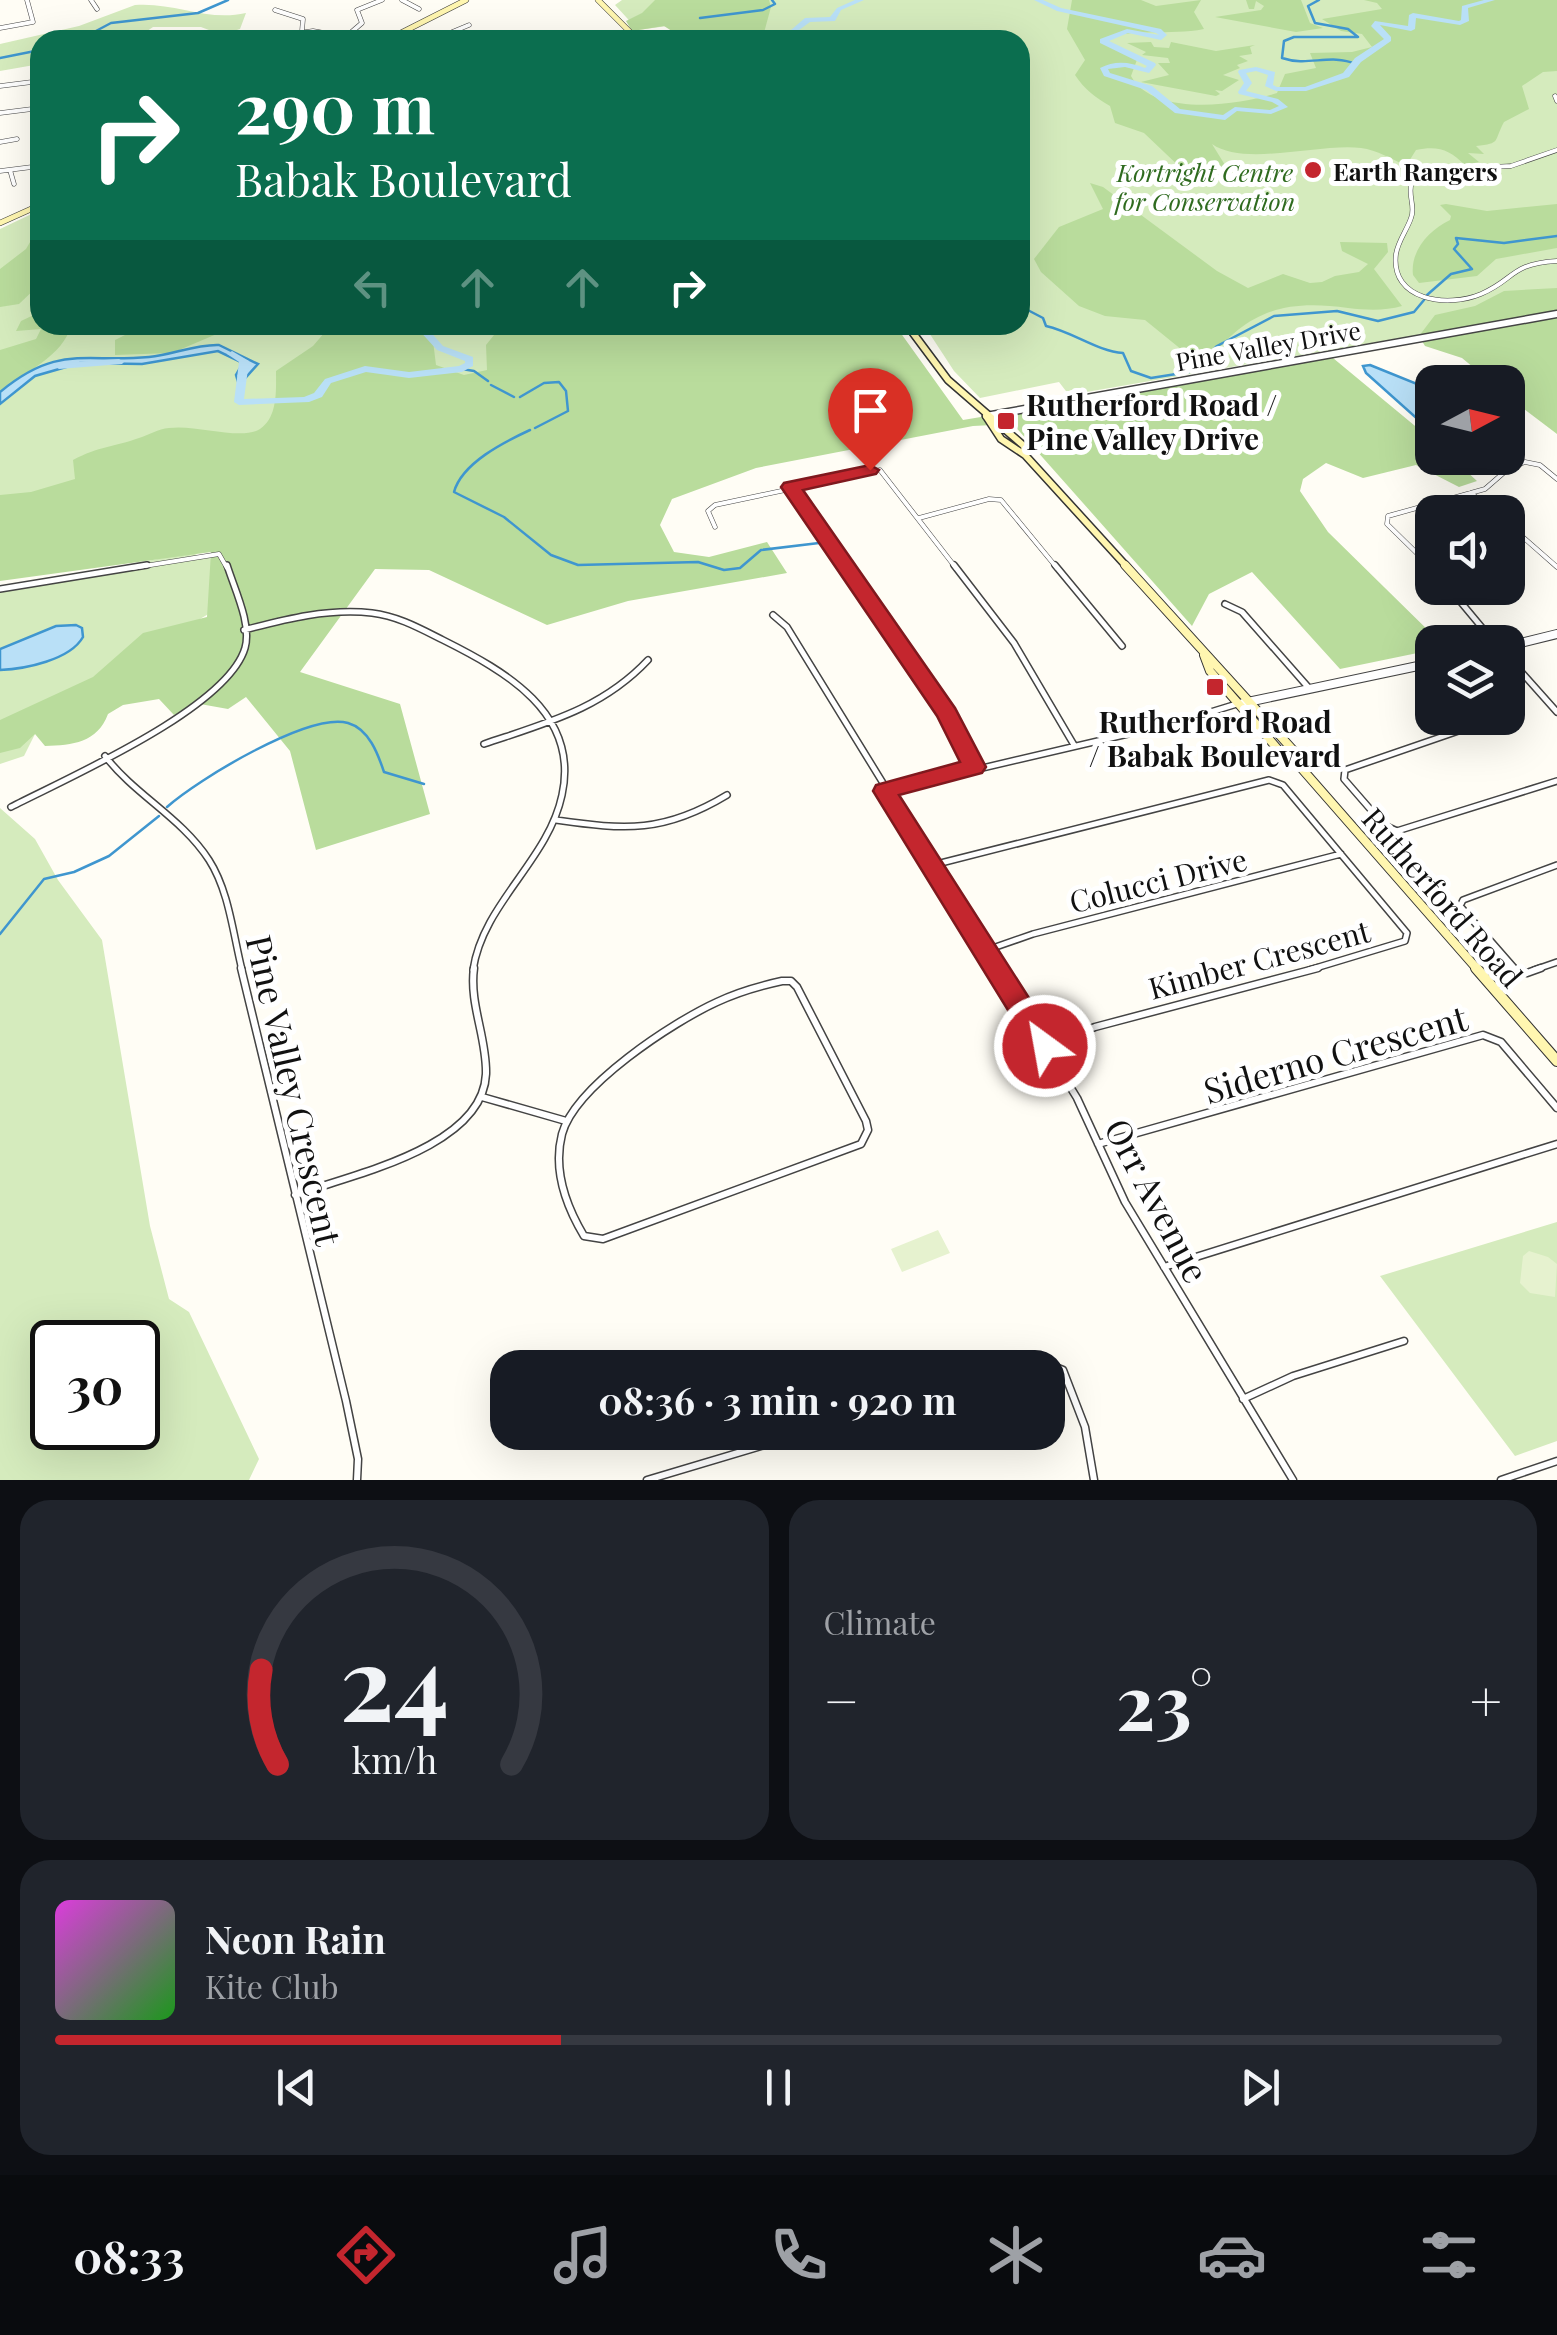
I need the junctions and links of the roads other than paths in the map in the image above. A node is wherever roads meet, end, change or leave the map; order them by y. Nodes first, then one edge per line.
1 (28, 0) edge
2 (91, 0) edge
3 (382, 0) edge
4 (402, 0) edge
5 (466, 0) edge
6 (598, 0) edge
7 (419, 9) dead end
8 (97, 10) dead end
9 (275, 10) dead end
10 (469, 24) dead end
11 (0, 28) edge
12 (407, 29) edge
13 (624, 29) edge
14 (302, 30) edge
15 (353, 30) edge
16 (457, 30) edge
17 (30, 82) edge
18 (0, 86) edge
19 (30, 109) edge
20 (0, 113) edge
21 (17, 139) dead end
22 (0, 142) edge
23 (1557, 150) edge
24 (30, 167) edge
25 (10, 170) junction
26 (0, 171) edge
27 (14, 184) dead end
28 (30, 210) edge
29 (0, 223) edge
30 (1557, 261) edge
31 (1557, 314) edge
32 (915, 335) edge
33 (986, 416) junction
34 (1557, 479) edge
35 (790, 487) junction
36 (1471, 493) junction
37 (1464, 495) edge
38 (1473, 495) edge
39 (1415, 510) edge
40 (918, 518) junction
41 (715, 526) dead end
42 (1525, 539) edge
43 (1415, 550) edge
44 (1557, 567) edge
45 (0, 590) edge
46 (1225, 604) dead end
47 (1464, 605) edge
48 (773, 615) dead end
49 (1480, 625) edge
50 (244, 630) junction
51 (1557, 634) edge
52 (1525, 642) edge
53 (1122, 646) dead end
54 (648, 660) dead end
55 (1415, 666) edge
56 (1525, 676) edge
57 (1308, 687) junction
58 (1244, 702) junction
59 (1557, 712) edge
60 (552, 720) junction
61 (1447, 735) edge
62 (484, 744) dead end
63 (1074, 745) junction
64 (105, 756) junction
65 (974, 767) junction
66 (1557, 781) edge
67 (884, 791) junction
68 (726, 795) dead end
69 (11, 807) dead end
70 (556, 820) junction
71 (1341, 854) junction
72 (934, 865) junction
73 (1557, 865) edge
74 (986, 950) junction
75 (1557, 962) edge
76 (1045, 1046) junction
77 (1557, 1060) edge
78 (482, 1097) junction
79 (1557, 1108) edge
80 (567, 1122) junction
81 (1098, 1144) junction
82 (1557, 1144) edge
83 (295, 1195) junction
84 (1163, 1268) junction
85 (1404, 1341) dead end
86 (1065, 1375) edge
87 (1243, 1400) junction
88 (748, 1450) edge
89 (1557, 1461) edge
90 (357, 1480) edge
91 (648, 1480) edge
92 (1094, 1480) edge
93 (1292, 1480) edge
94 (1501, 1480) edge

1 - 11 street
2 - 8 street
3 - 15 street
4 - 7 street
5 - 12 main road
6 - 13 main road
9 - 14 street
10 - 16 street
17 - 18 street
19 - 20 street
21 - 22 street
23 - 30 street
24 - 25 street
25 - 26 street
25 - 27 street
28 - 29 main road
31 - 33 street, Pine Valley Drive
32 - 33 main road, Rutherford Road
33 - 58 main road, Rutherford Road
34 - 36 street
35 - 40 street
35 - 41 street
35 - 65 street
36 - 37 street
36 - 38 street
39 - 43 street
40 - 53 street
40 - 63 street
42 - 44 street
45 - 50 street
46 - 57 street
47 - 49 street
48 - 67 street, Orr Avenue
50 - 60 street
50 - 64 street
51 - 52 street
54 - 60 street
55 - 57 street
56 - 59 street
57 - 58 street
58 - 63 street
58 - 77 main road, Rutherford Road
60 - 62 street
60 - 70 street
61 - 66 street
63 - 65 street
64 - 69 street
64 - 83 street, Pine Valley Crescent
65 - 67 street
67 - 72 street, Orr Avenue
68 - 70 street
70 - 78 street
71 - 72 street, Kimber Crescent
71 - 74 street, Colucci Drive
71 - 76 street, Kimber Crescent
72 - 74 street, Orr Avenue
73 - 75 street
74 - 76 street, Orr Avenue
76 - 81 street, Orr Avenue
78 - 80 street
78 - 83 street
79 - 81 street, Siderno Crescent
80 - 80 street
81 - 84 street, Orr Avenue
82 - 84 street
83 - 90 street, Pine Valley Crescent
84 - 87 street, Orr Avenue
85 - 87 street
86 - 92 street
87 - 93 street, Orr Avenue
88 - 91 street
89 - 94 street

